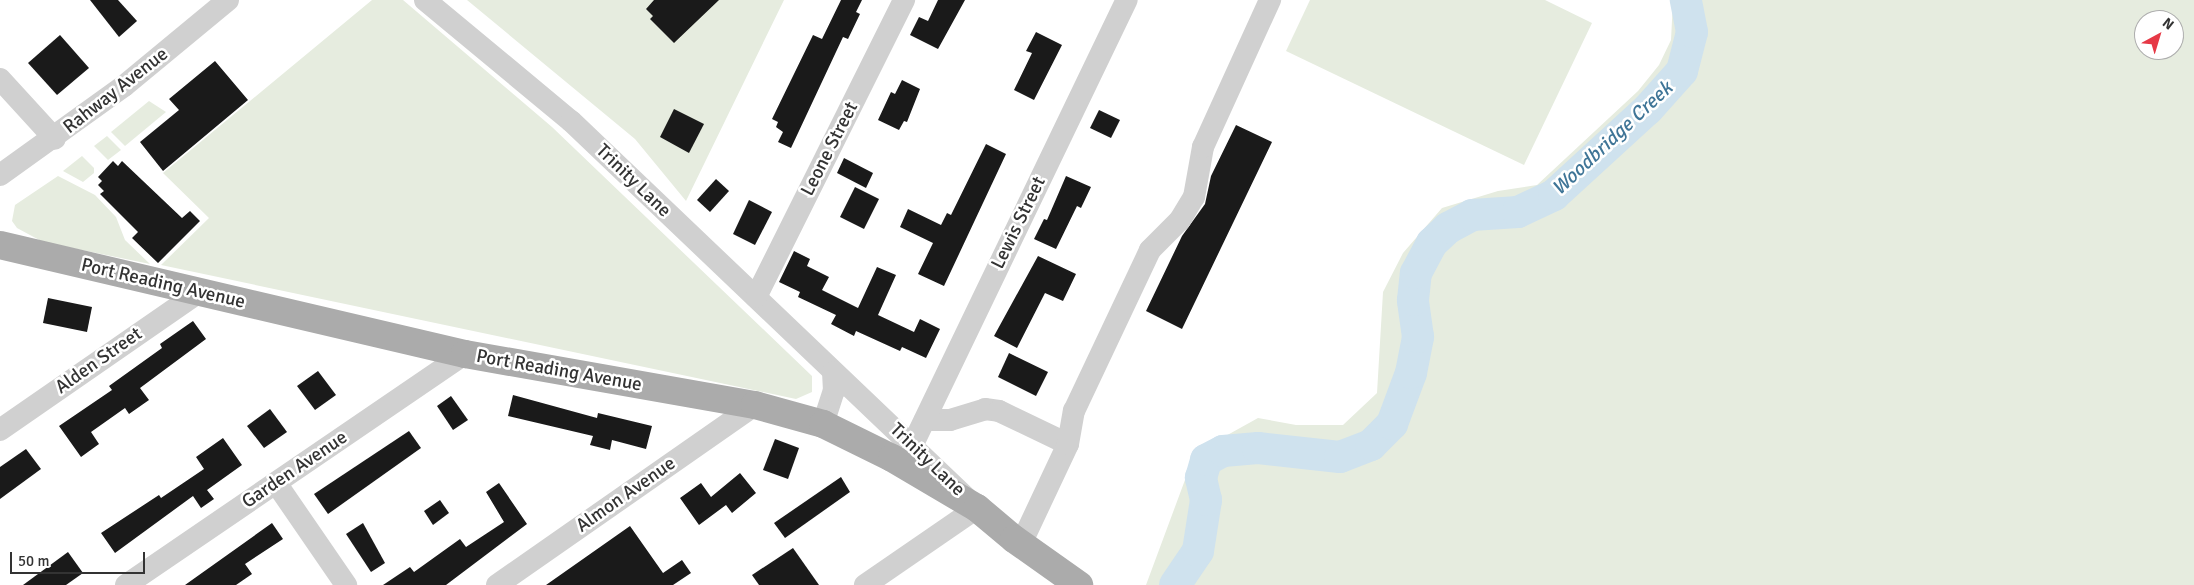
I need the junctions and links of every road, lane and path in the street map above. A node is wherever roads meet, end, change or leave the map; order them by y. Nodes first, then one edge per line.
1 (228, 0) edge
2 (425, 0) edge
3 (904, 0) edge
4 (1127, 0) edge
5 (1270, 0) edge
6 (0, 79) edge
7 (55, 139) junction
8 (0, 176) edge
9 (0, 245) edge
10 (198, 293) junction
11 (756, 298) junction
12 (465, 354) junction
13 (833, 372) junction
14 (755, 405) junction
15 (924, 420) junction
16 (823, 424) junction
17 (0, 430) edge
18 (1068, 444) junction
19 (912, 446) junction
20 (276, 482) junction
21 (977, 508) junction
22 (1021, 544) junction
23 (1071, 583) edge
24 (126, 585) edge
25 (346, 585) edge
26 (497, 585) edge
27 (865, 585) edge

1 - 7 street, Rahway Avenue
2 - 11 street, Trinity Lane
3 - 11 street, Leone Street
4 - 15 street, Lewis Street
5 - 18 street
6 - 7 street
7 - 8 street, Rahway Avenue
9 - 10 main road, Port Reading Avenue
10 - 12 main road, Port Reading Avenue
10 - 17 street, Alden Street
11 - 13 street, Trinity Lane
12 - 14 main road, Port Reading Avenue
12 - 20 street, Garden Avenue
13 - 16 street
13 - 19 street, Trinity Lane
14 - 16 main road, Port Reading Avenue
14 - 26 street, Almon Avenue
15 - 18 street
15 - 19 street, Lewis Street
16 - 21 main road, Port Reading Avenue
18 - 22 street
19 - 21 street, Trinity Lane
20 - 24 street, Garden Avenue
20 - 25 street
21 - 22 main road, Port Reading Avenue
21 - 27 street
22 - 23 main road, Port Reading Avenue

